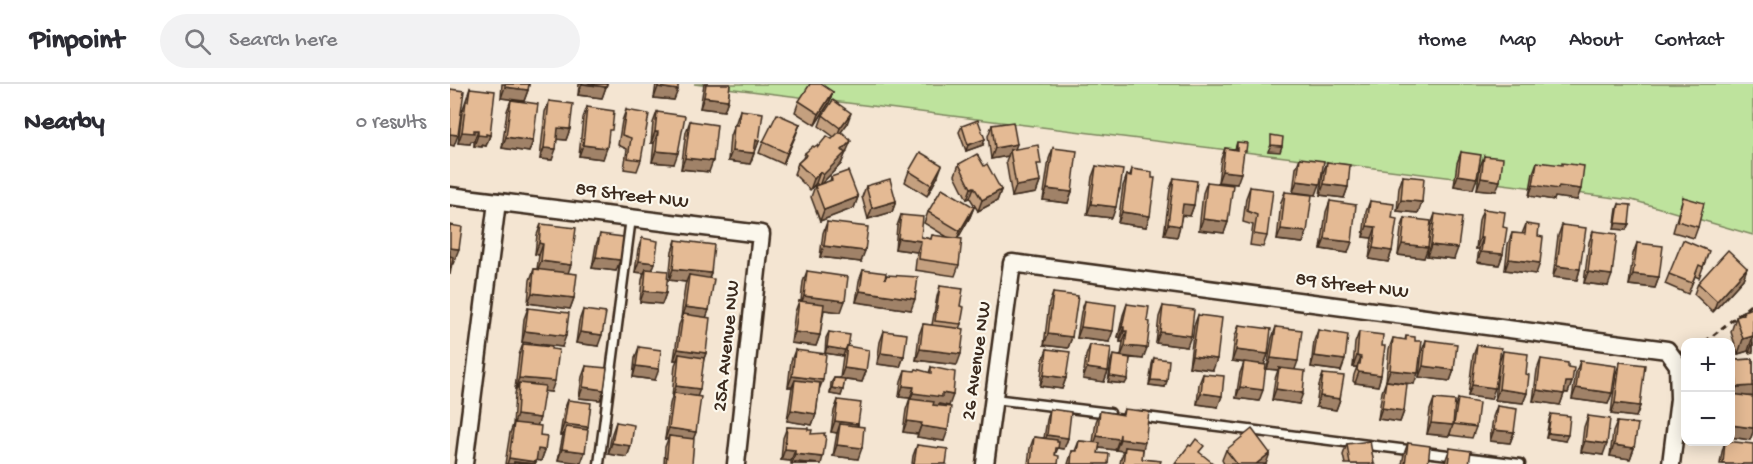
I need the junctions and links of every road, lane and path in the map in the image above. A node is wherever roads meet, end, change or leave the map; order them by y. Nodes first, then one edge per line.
1 (450, 196) edge
2 (497, 202) junction
3 (631, 218) junction
4 (761, 234) joint
5 (1012, 263) joint
6 (1753, 303) edge
7 (1711, 338) edge
8 (994, 399) junction
9 (1123, 415) edge
10 (1134, 416) edge
11 (464, 464) edge
12 (599, 464) edge
13 (736, 464) edge
14 (985, 464) edge
15 (1520, 464) edge
16 (1671, 464) edge

1 - 2 street, 89 Street NW
2 - 3 street, 89 Street NW
2 - 11 street
3 - 4 street, 89 Street NW
3 - 12 lane
4 - 13 street, 25A Avenue NW
5 - 8 street, 26 Avenue NW
5 - 16 street, 89 Street NW
6 - 7 path
8 - 9 lane
8 - 14 street, 26 Avenue NW
10 - 15 lane

